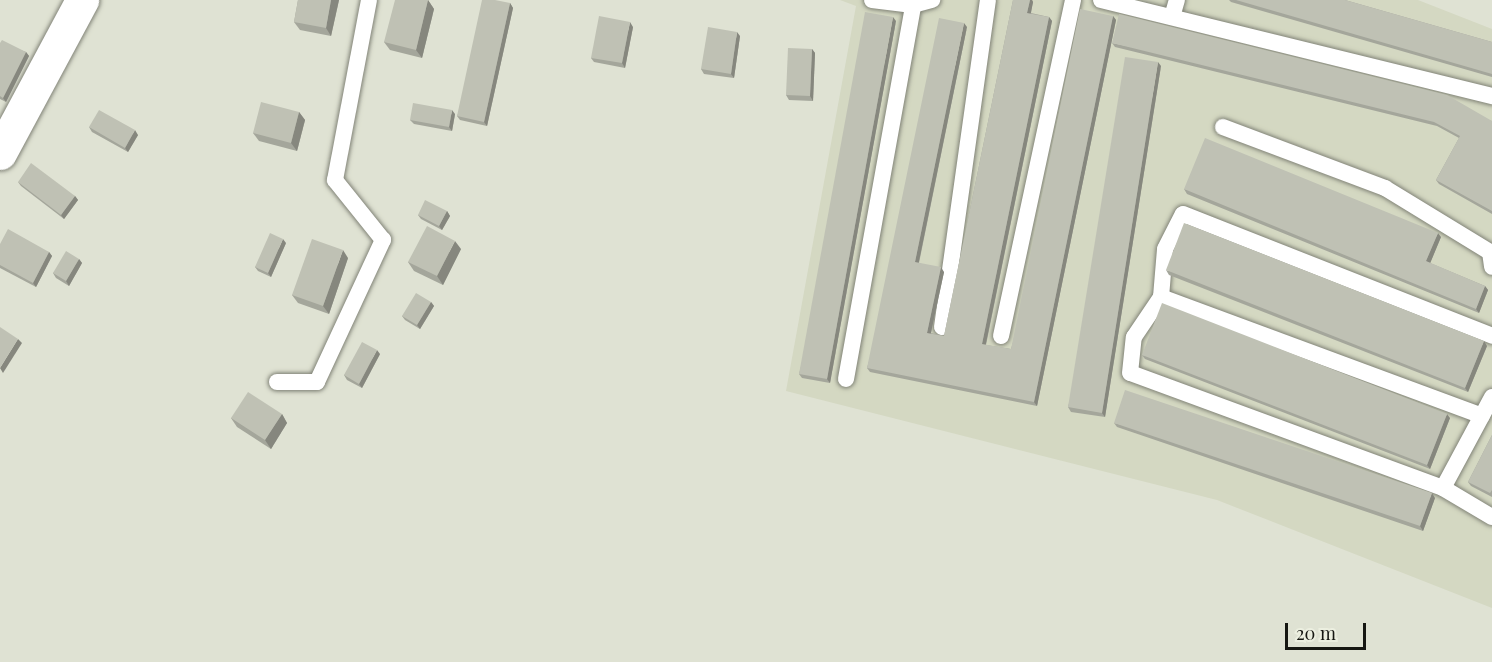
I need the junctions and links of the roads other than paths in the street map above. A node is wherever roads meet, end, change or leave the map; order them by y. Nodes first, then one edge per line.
1 (82, 0) edge
2 (369, 0) edge
3 (872, 0) edge
4 (932, 0) edge
5 (988, 0) edge
6 (1073, 0) edge
7 (1101, 0) edge
8 (1177, 0) edge
9 (913, 5) junction
10 (1172, 18) junction
11 (1492, 96) edge
12 (1223, 127) dead end
13 (0, 153) edge
14 (1492, 267) edge
15 (1161, 297) junction
16 (942, 327) dead end
17 (1001, 336) dead end
18 (1492, 336) edge
19 (846, 379) dead end
20 (277, 382) dead end
21 (1492, 397) edge
22 (1482, 416) junction
23 (1443, 488) junction
24 (1492, 517) edge

1 - 13 street
2 - 20 lane
3 - 9 lane
4 - 9 lane
5 - 16 lane
6 - 17 lane
7 - 10 lane
8 - 10 lane
9 - 19 lane
10 - 11 lane
12 - 14 lane
15 - 18 lane
15 - 22 lane
15 - 23 lane
21 - 22 lane
22 - 23 lane
23 - 24 lane

